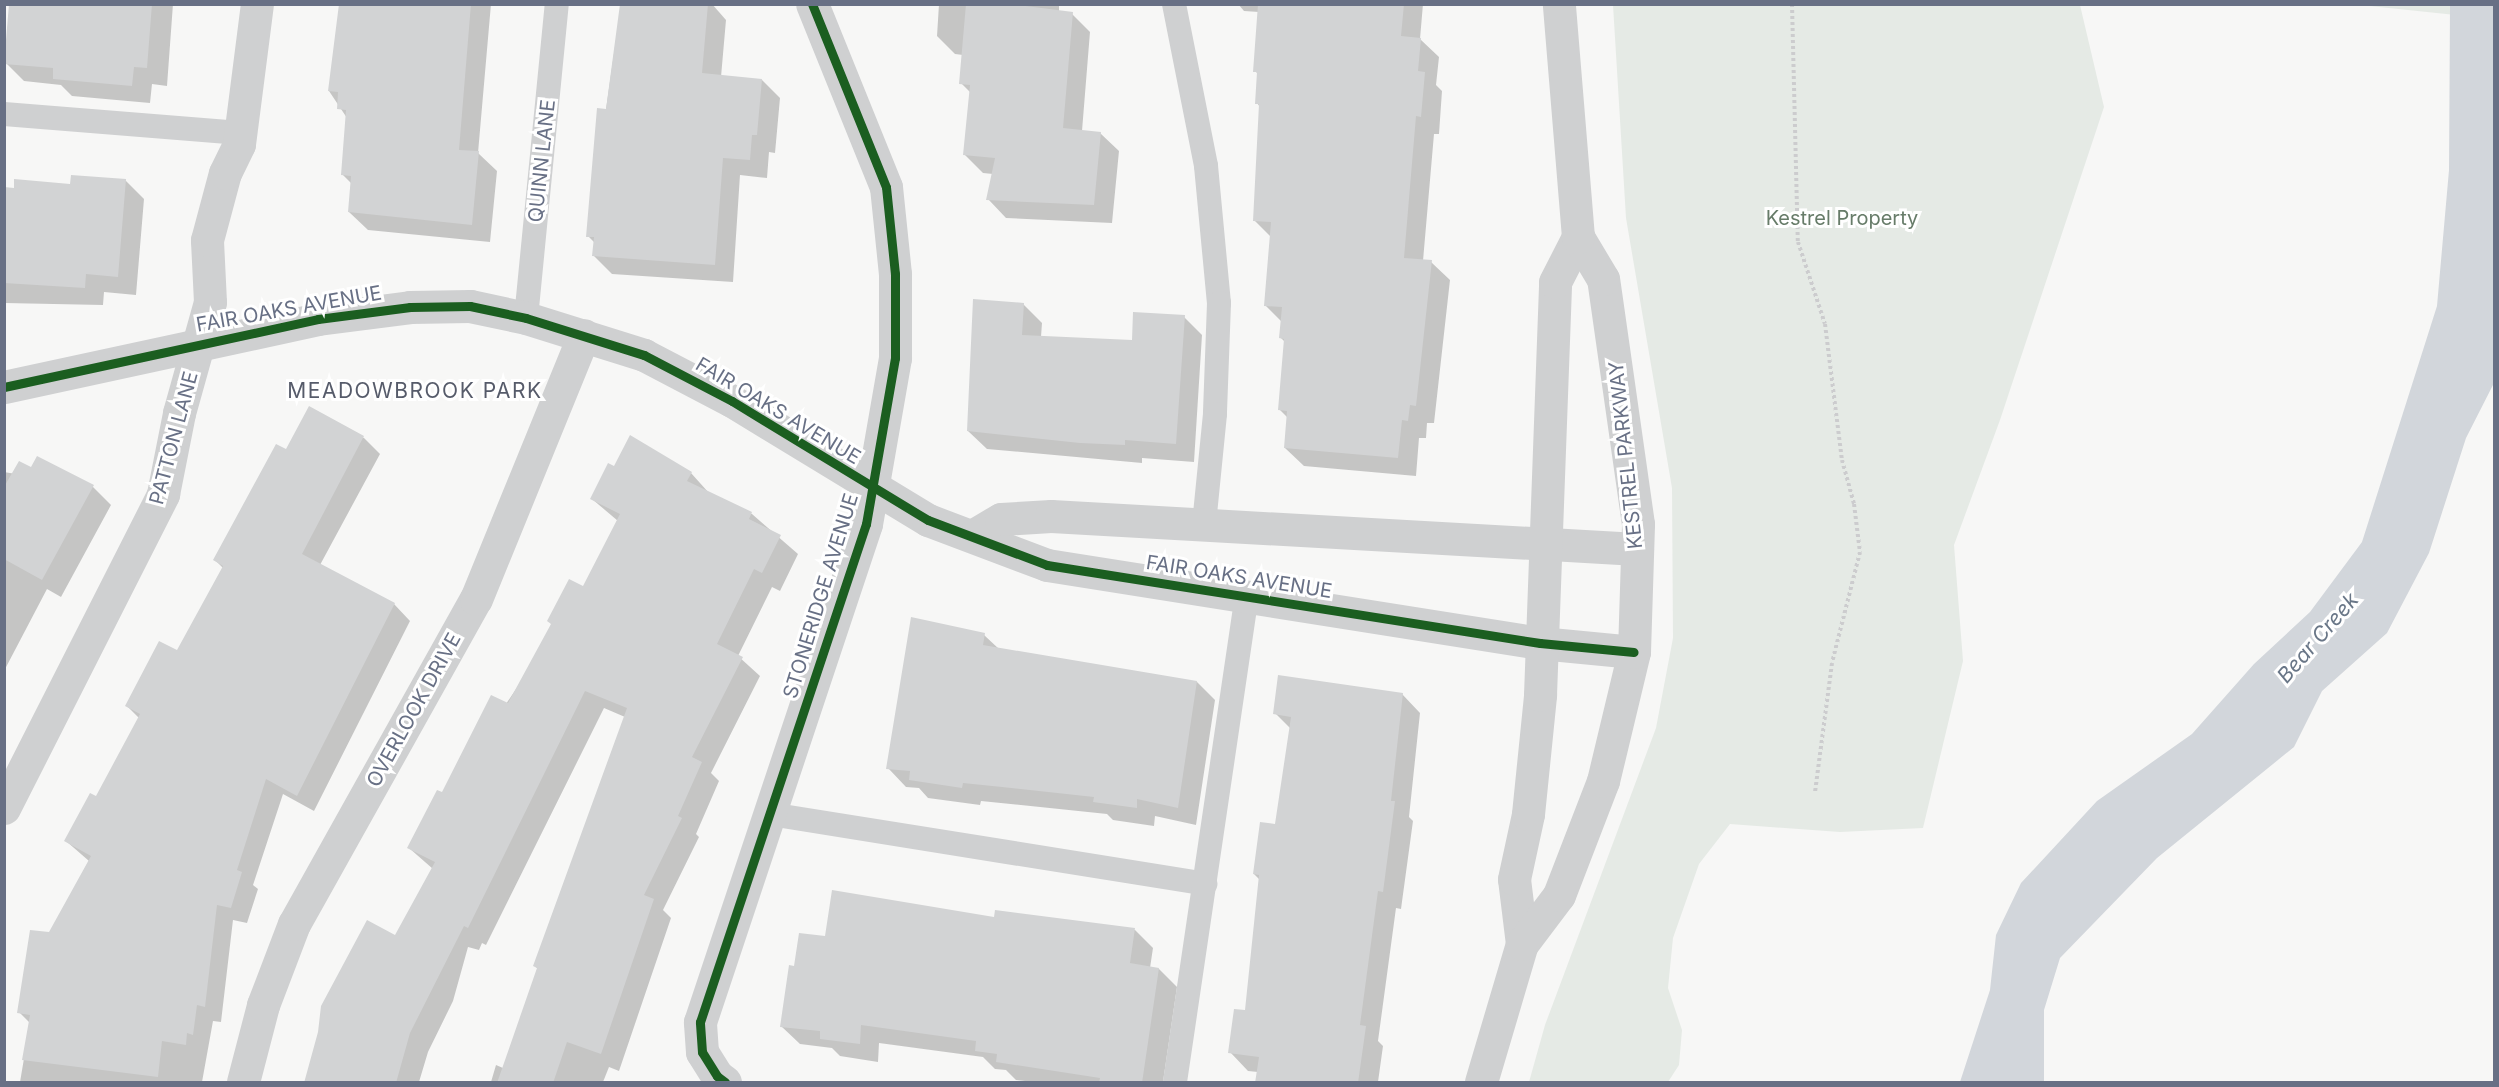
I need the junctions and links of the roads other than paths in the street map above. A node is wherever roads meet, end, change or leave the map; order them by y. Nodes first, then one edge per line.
1 (257, 4) edge
2 (557, 4) edge
3 (812, 4) edge
4 (1174, 4) edge
5 (1559, 4) edge
6 (4, 114) edge
7 (240, 133) junction
8 (1578, 237) junction
9 (526, 318) junction
10 (584, 334) junction
11 (201, 341) junction
12 (4, 387) edge
13 (873, 489) junction
14 (1204, 524) junction
15 (974, 535) junction
16 (1545, 543) junction
17 (1637, 549) junction
18 (1247, 597) junction
19 (1540, 643) junction
20 (1634, 652) junction
21 (4, 808) edge
22 (770, 814) junction
23 (1205, 884) junction
24 (1522, 944) junction
25 (243, 1083) edge
26 (725, 1083) edge
27 (1175, 1083) edge
28 (1481, 1083) edge

1 - 7 street, PATTON LANE
2 - 9 lane, QUINN LANE
3 - 13 street, STONERIDGE AVENUE
4 - 14 lane
5 - 8 street, KESTREL PARKWAY
6 - 7 lane
7 - 11 street, PATTON LANE
8 - 16 street, KESTREL PARKWAY
8 - 17 street, KESTREL PARKWAY
9 - 10 street, FAIR OAKS AVENUE
9 - 11 street, FAIR OAKS AVENUE
10 - 13 street, FAIR OAKS AVENUE
10 - 25 street, OVERLOOK DRIVE
11 - 12 street, FAIR OAKS AVENUE
11 - 21 street, PATTON LANE
13 - 15 street, FAIR OAKS AVENUE
13 - 22 street, STONERIDGE AVENUE
14 - 15 street
14 - 16 street
15 - 18 street, FAIR OAKS AVENUE
16 - 17 street
16 - 19 street, KESTREL PARKWAY
17 - 20 street, KESTREL PARKWAY
18 - 19 street, FAIR OAKS AVENUE
18 - 23 lane
19 - 20 street, FAIR OAKS AVENUE
19 - 24 street, KESTREL PARKWAY
20 - 24 street, KESTREL PARKWAY
22 - 23 lane
22 - 26 street, STONERIDGE AVENUE
23 - 27 lane
24 - 28 street, KESTREL PARKWAY

